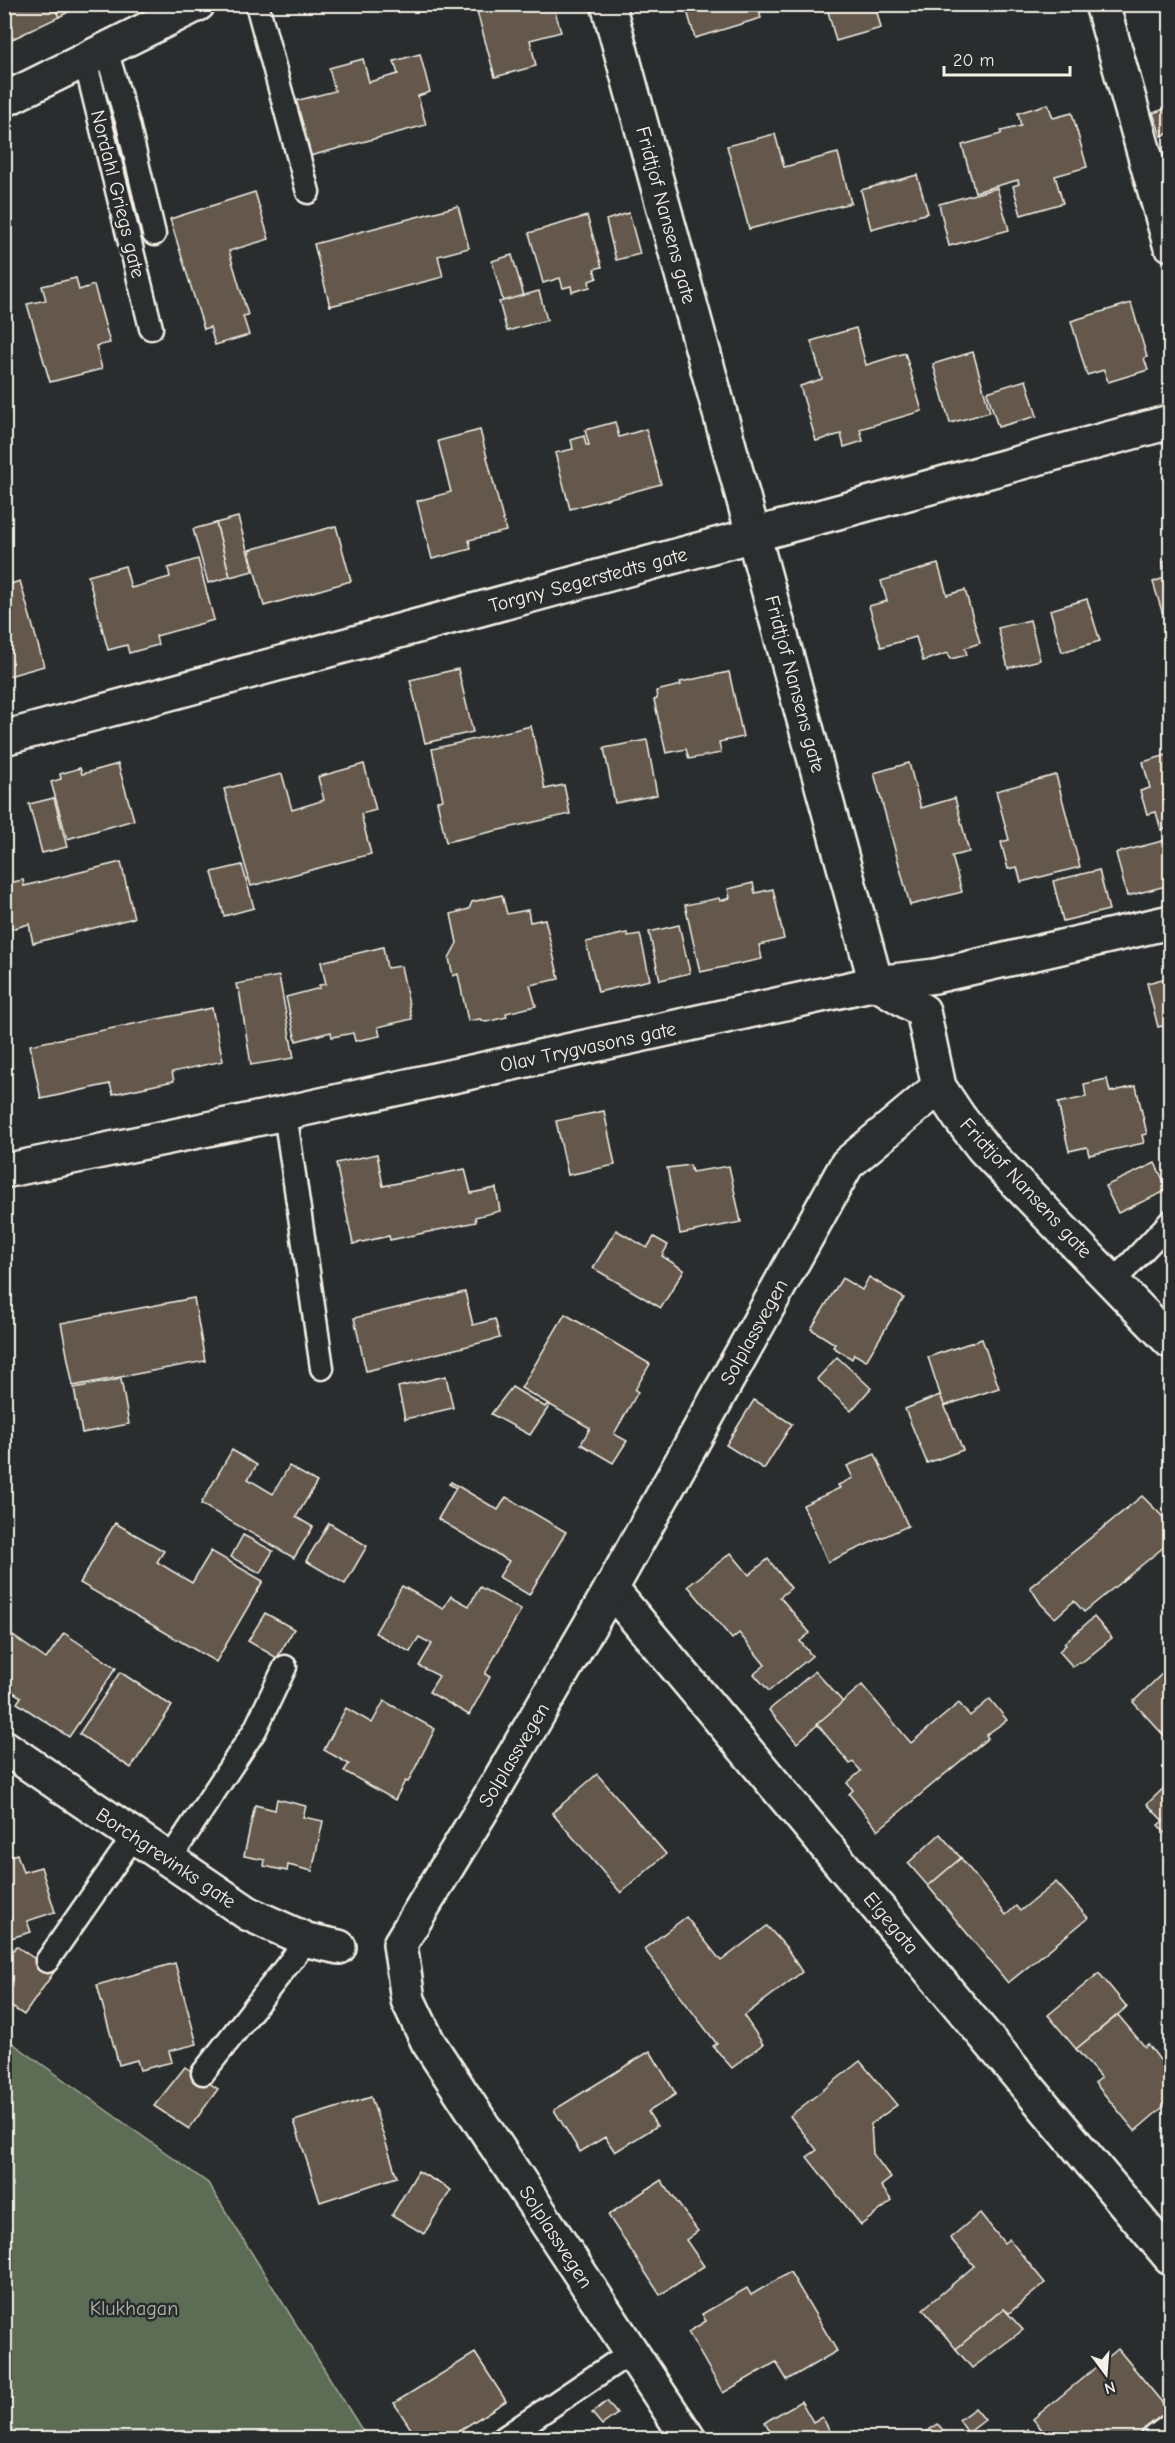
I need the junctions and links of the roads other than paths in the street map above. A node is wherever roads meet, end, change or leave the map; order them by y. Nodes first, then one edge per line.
1 (198, 4) edge
2 (257, 4) edge
3 (608, 4) edge
4 (1102, 4) edge
5 (95, 55) junction
6 (4, 100) edge
7 (308, 192) dead end
8 (154, 234) dead end
9 (1170, 244) edge
10 (151, 328) dead end
11 (1170, 422) edge
12 (754, 535) junction
13 (4, 738) edge
14 (1170, 922) edge
15 (876, 983) junction
16 (939, 1087) junction
17 (285, 1113) junction
18 (4, 1171) edge
19 (1170, 1222) edge
20 (1114, 1281) junction
21 (1170, 1341) edge
22 (321, 1368) dead end
23 (611, 1589) junction
24 (285, 1667) dead end
25 (4, 1747) edge
26 (134, 1836) junction
27 (169, 1860) junction
28 (307, 1940) junction
29 (339, 1947) dead end
30 (47, 1961) dead end
31 (203, 2073) dead end
32 (1170, 2256) edge
33 (631, 2352) junction
34 (1170, 2425) edge
35 (504, 2439) edge
36 (688, 2439) edge
37 (1153, 2439) edge

1 - 5 street
2 - 7 lane
3 - 12 street, Fridtjof Nansens gate
4 - 9 street
5 - 6 street
5 - 8 lane, Nordahl Griegs gate
5 - 10 lane, Nordahl Griegs gate
11 - 12 street, Torgny Segerstedts gate
12 - 13 street, Torgny Segerstedts gate
12 - 15 street, Fridtjof Nansens gate
14 - 15 street, Olav Trygvasons gate
15 - 16 street, Fridtjof Nansens gate
15 - 17 street, Olav Trygvasons gate
16 - 20 street, Fridtjof Nansens gate
16 - 23 street, Solplassvegen
17 - 18 street, Olav Trygvasons gate
17 - 22 lane
19 - 20 lane
20 - 21 street, Fridtjof Nansens gate
23 - 32 street, Elgegata
23 - 33 street, Solplassvegen
24 - 27 lane
25 - 26 street, Borchgrevinks gate
26 - 27 street, Borchgrevinks gate
26 - 30 lane
27 - 28 street, Borchgrevinks gate
28 - 29 street, Borchgrevinks gate
28 - 31 lane
33 - 35 lane
33 - 36 street, Solplassvegen
34 - 37 lane

